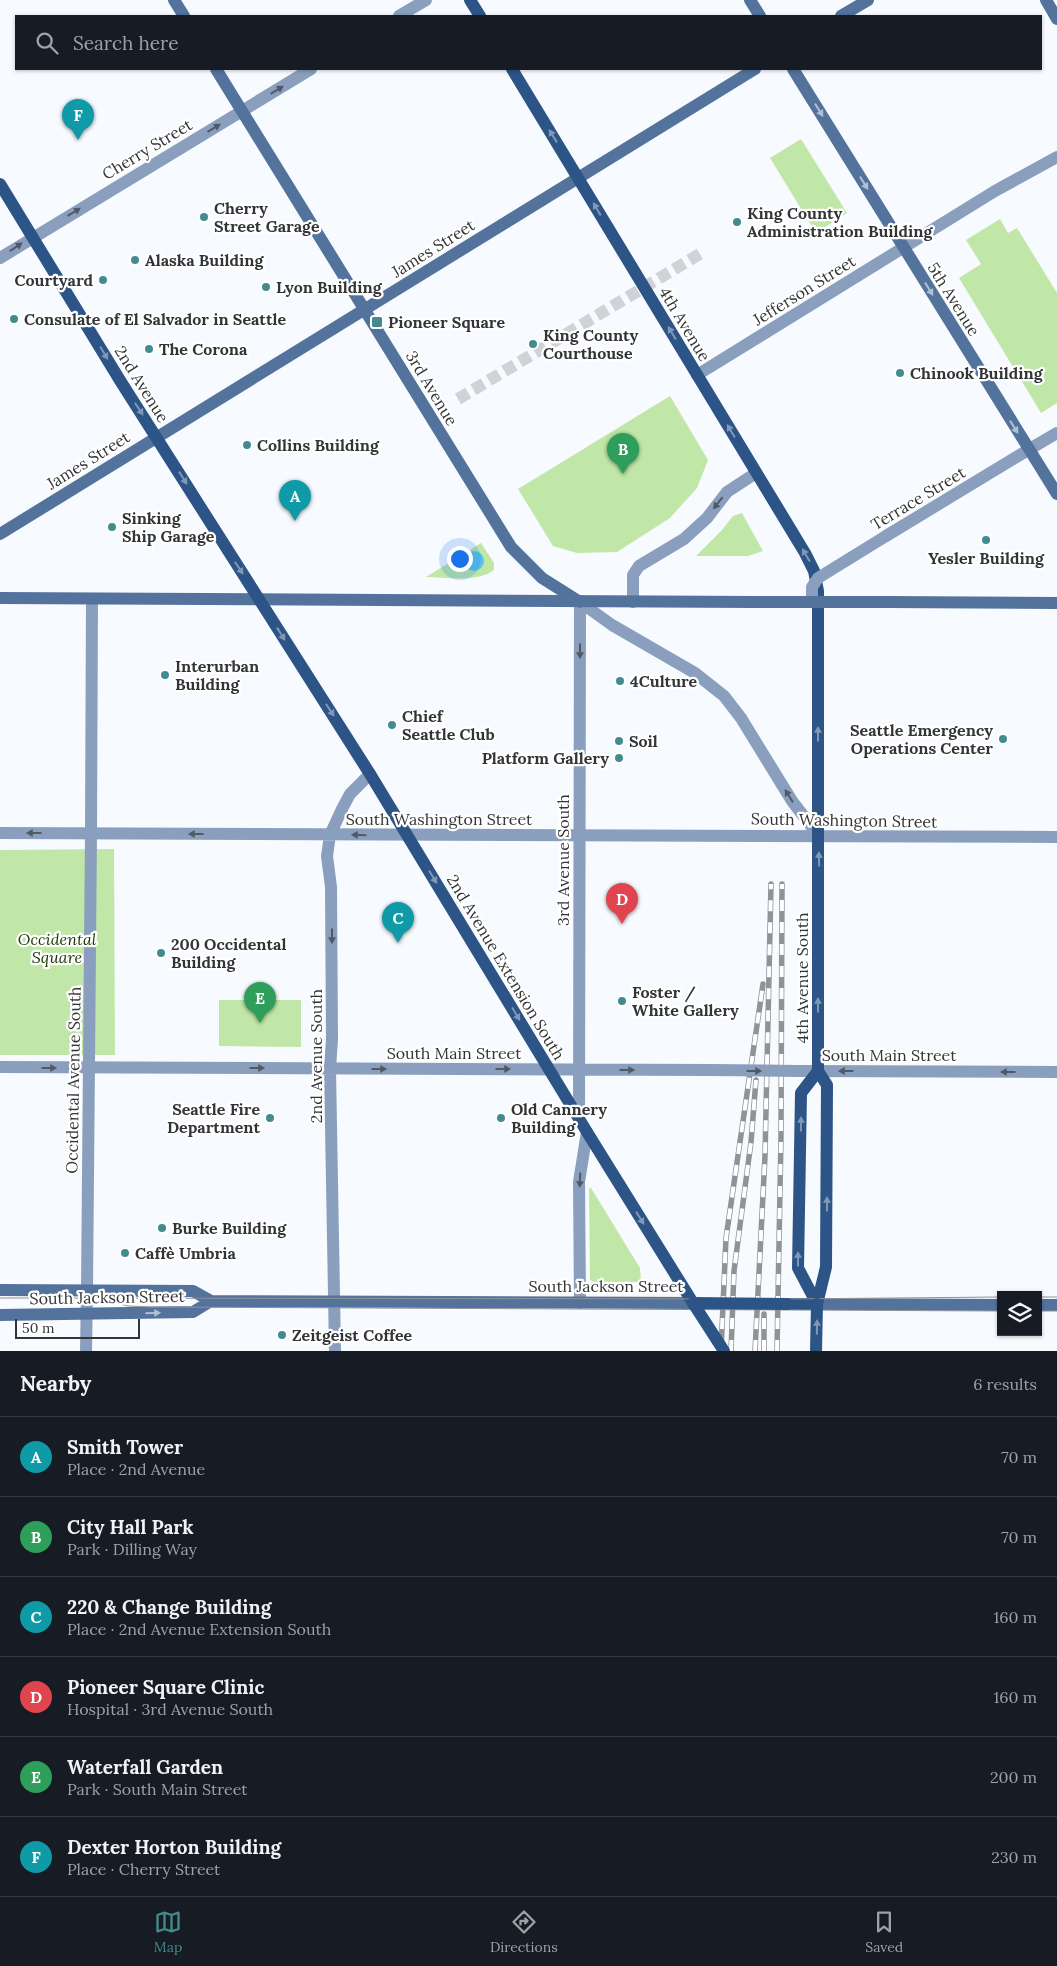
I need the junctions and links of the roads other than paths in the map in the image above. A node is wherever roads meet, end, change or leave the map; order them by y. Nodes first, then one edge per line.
1 (174, 0) edge
2 (426, 0) edge
3 (470, 0) edge
4 (750, 0) edge
5 (868, 0) edge
6 (1046, 0) edge
7 (183, 15) edge
8 (401, 15) edge
9 (479, 15) edge
10 (759, 15) edge
11 (843, 15) edge
12 (1057, 19) edge
13 (217, 70) edge
14 (310, 70) edge
15 (513, 70) edge
16 (753, 70) edge
17 (794, 70) edge
18 (242, 110) junction
19 (1057, 157) edge
20 (578, 177) junction
21 (0, 184) edge
22 (33, 237) junction
23 (903, 247) junction
24 (0, 258) edge
25 (364, 309) junction
26 (697, 375) junction
27 (1057, 433) edge
28 (157, 437) junction
29 (1028, 450) junction
30 (756, 473) junction
31 (1057, 494) edge
32 (0, 534) edge
33 (0, 598) edge
34 (92, 599) junction
35 (259, 600) junction
36 (815, 601) junction
37 (580, 602) junction
38 (634, 602) junction
39 (1057, 603) edge
40 (370, 774) junction
41 (0, 833) edge
42 (91, 833) junction
43 (330, 835) junction
44 (818, 835) junction
45 (408, 836) junction
46 (580, 836) junction
47 (1057, 837) edge
48 (0, 1067) edge
49 (89, 1068) junction
50 (330, 1069) junction
51 (550, 1070) junction
52 (579, 1070) junction
53 (818, 1071) junction
54 (1057, 1072) edge
55 (579, 1118) junction
56 (587, 1132) junction
57 (0, 1290) edge
58 (86, 1290) junction
59 (211, 1301) junction
60 (336, 1302) junction
61 (580, 1303) junction
62 (693, 1303) junction
63 (817, 1304) junction
64 (997, 1304) edge
65 (1042, 1305) edge
66 (1057, 1305) edge
67 (86, 1314) junction
68 (0, 1315) edge
69 (86, 1351) edge
70 (335, 1351) edge
71 (724, 1351) edge
72 (816, 1351) edge

1 - 7 main road
2 - 8 street
3 - 9 main road
4 - 10 main road
5 - 11 main road
6 - 12 main road
13 - 18 main road, 3rd Avenue
18 -> 14 street, Cherry Street
20 -> 15 main road, 4th Avenue
16 - 20 main road, James Street
17 -> 23 main road, 5th Avenue
22 -> 18 street, Cherry Street
18 - 25 main road, 3rd Avenue
19 - 23 street, Jefferson Street
20 - 25 main road, James Street
26 -> 20 main road, 4th Avenue
21 - 22 main road, 2nd Avenue
24 -> 22 street, Cherry Street
22 -> 28 main road, 2nd Avenue
23 - 26 street, Jefferson Street
23 -> 29 main road, 5th Avenue
25 - 28 main road, James Street
25 - 37 main road, 3rd Avenue
30 -> 26 main road, 4th Avenue
27 - 29 street, Terrace Street
28 - 32 main road, James Street
28 -> 35 main road, 2nd Avenue
29 - 31 main road, 5th Avenue
29 - 36 street, Terrace Street, bridge
36 -> 30 main road, 4th Avenue
30 -> 38 street
33 - 34 main road
34 - 35 main road
34 - 42 street, Occidental Avenue South
35 - 37 main road
35 -> 40 main road, 2nd Avenue Extension South
36 - 38 main road, bridge
36 - 39 main road, bridge
44 -> 36 main road, 4th Avenue South
37 - 38 main road
44 -> 37 street
37 -> 46 street, 3rd Avenue South
40 - 43 street, 2nd Avenue South
40 - 45 main road, 2nd Avenue Extension South
42 -> 41 street, South Washington Street
43 -> 42 street, South Washington Street
42 - 49 street, Occidental Avenue South
45 -> 43 street, South Washington Street
43 -> 50 street, 2nd Avenue South
44 - 46 street, South Washington Street
44 - 47 street, South Washington Street
53 -> 44 main road, 4th Avenue South
45 - 46 street, South Washington Street
45 -> 51 main road, 2nd Avenue Extension South
46 - 52 street, 3rd Avenue South
48 -> 49 street, South Main Street
49 -> 50 street, South Main Street
49 - 58 street, Occidental Avenue South
50 -> 51 street, South Main Street
50 - 60 street, 2nd Avenue South
51 - 52 street, South Main Street
51 - 55 main road, 2nd Avenue Extension South
52 -> 53 street, South Main Street, bridge
52 - 55 street, 3rd Avenue South
54 -> 53 street, South Main Street
63 -> 53 main road, 4th Avenue South
63 -> 53 main road
55 - 56 main road, 2nd Avenue Extension South
56 -> 61 street
56 -> 62 main road, 2nd Avenue Extension South
57 - 58 main road, South Jackson Street
58 - 59 main road, South Jackson Street
58 - 67 street, Occidental Avenue South
59 - 60 main road, South Jackson Street
67 -> 59 main road, South Jackson Street
60 - 61 main road, South Jackson Street
60 - 70 street, 2nd Avenue South
61 - 62 main road, South Jackson Street
62 - 63 main road, South Jackson Street, bridge
62 - 71 main road, 2nd Avenue Extension South, bridge
63 - 64 main road, South Jackson Street
72 -> 63 main road, 4th Avenue South, bridge
65 - 66 main road
67 - 68 main road, South Jackson Street
67 - 69 street, Occidental Avenue South

